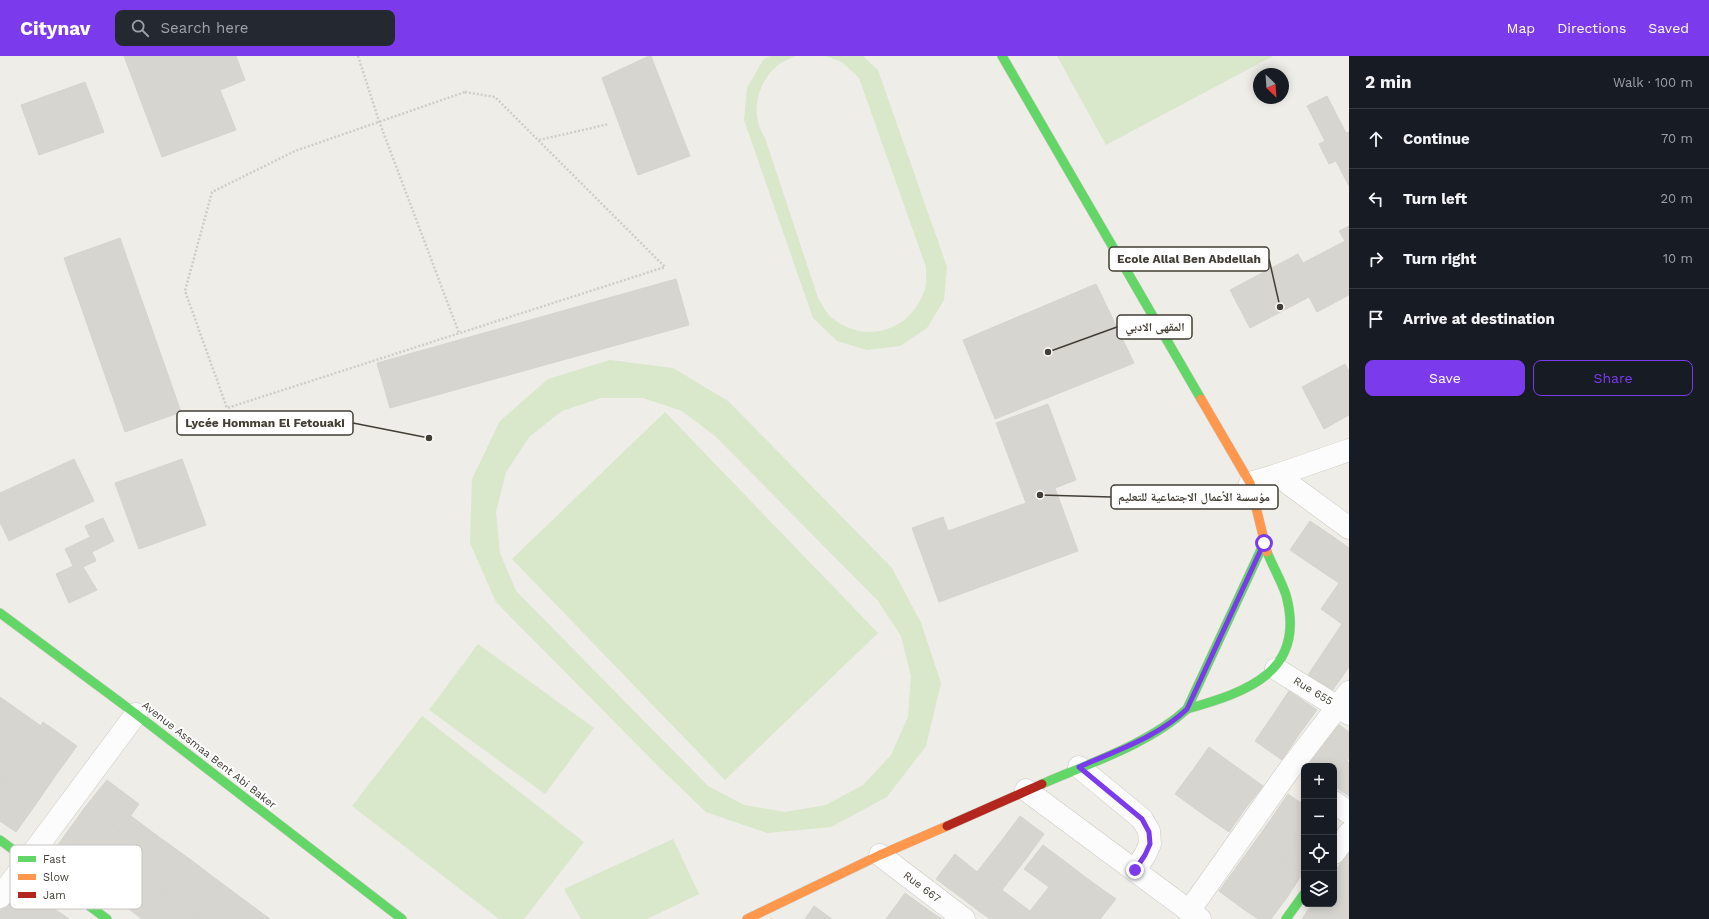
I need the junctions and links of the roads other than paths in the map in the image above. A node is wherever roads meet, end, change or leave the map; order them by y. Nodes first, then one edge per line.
1 (1002, 56) edge
2 (1349, 450) edge
3 (1277, 475) junction
4 (1250, 483) junction
5 (1349, 528) edge
6 (1264, 543) junction
7 (0, 612) edge
8 (1276, 669) junction
9 (1345, 704) edge
10 (1187, 709) junction
11 (136, 714) junction
12 (1079, 767) junction
13 (1297, 775) edge
14 (1026, 790) junction
15 (1337, 804) edge
16 (1349, 813) edge
17 (1349, 833) edge
18 (0, 840) edge
19 (39, 845) edge
20 (10, 848) edge
21 (1337, 849) edge
22 (880, 855) junction
23 (1135, 870) junction
24 (10, 884) edge
25 (0, 897) edge
26 (1301, 898) edge
27 (93, 909) edge
28 (1195, 915) edge
29 (107, 919) edge
30 (402, 919) edge
31 (747, 919) edge
32 (964, 919) edge
33 (1286, 919) edge

1 - 4 street
2 - 3 street
3 - 4 street
3 - 5 street
4 - 6 street
6 - 8 street
6 - 10 street
7 - 11 street, Avenue Assmaa Bent Abi Baker
8 - 9 street, Rue 655
8 - 10 street
9 - 13 street
10 - 12 street
11 - 19 street
11 - 30 street, Avenue Assmaa Bent Abi Baker
12 - 14 street
12 - 23 street
13 - 28 street
14 - 22 street
14 - 23 street
15 - 16 street
17 - 21 street
18 - 20 street
22 - 31 street
22 - 32 street, Rue 667
23 - 28 street
24 - 25 street
26 - 33 street
27 - 29 street

